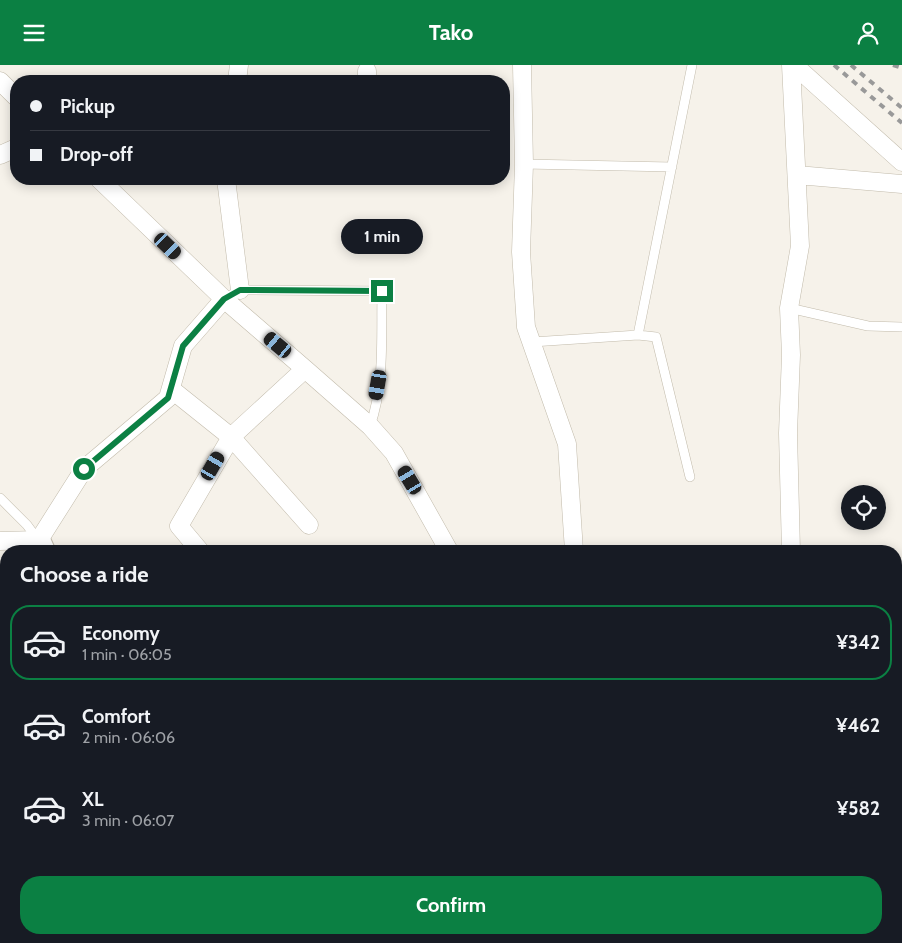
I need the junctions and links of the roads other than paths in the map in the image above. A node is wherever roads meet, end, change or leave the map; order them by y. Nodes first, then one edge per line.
1 (522, 65) edge
2 (692, 65) edge
3 (793, 65) edge
4 (0, 81) edge
5 (10, 91) edge
6 (902, 162) edge
7 (524, 164) junction
8 (672, 167) junction
9 (797, 175) junction
10 (902, 184) edge
11 (105, 185) edge
12 (227, 185) edge
13 (240, 290) junction
14 (224, 299) junction
15 (789, 308) junction
16 (902, 327) edge
17 (638, 335) junction
18 (532, 342) junction
19 (306, 369) junction
20 (171, 389) junction
21 (370, 426) junction
22 (231, 437) junction
23 (690, 477) dead end
24 (0, 498) edge
25 (309, 525) dead end
26 (0, 541) edge
27 (34, 545) edge
28 (41, 545) edge
29 (43, 545) edge
30 (195, 545) edge
31 (446, 545) edge
32 (574, 545) edge
33 (791, 545) edge

1 - 7 street
2 - 8 lane
3 - 6 street
3 - 9 street
4 - 5 street
7 - 8 lane
7 - 18 street
8 - 17 lane
9 - 10 street
9 - 15 street
11 - 14 street
12 - 13 street
13 - 14 lane
13 - 21 lane
14 - 19 street
14 - 20 street
15 - 16 lane
15 - 33 street
17 - 18 lane
17 - 23 lane
18 - 32 street
19 - 21 street
19 - 22 street
20 - 22 street
20 - 29 street
21 - 31 street
22 - 25 street
22 - 30 street
24 - 28 lane
26 - 27 street

